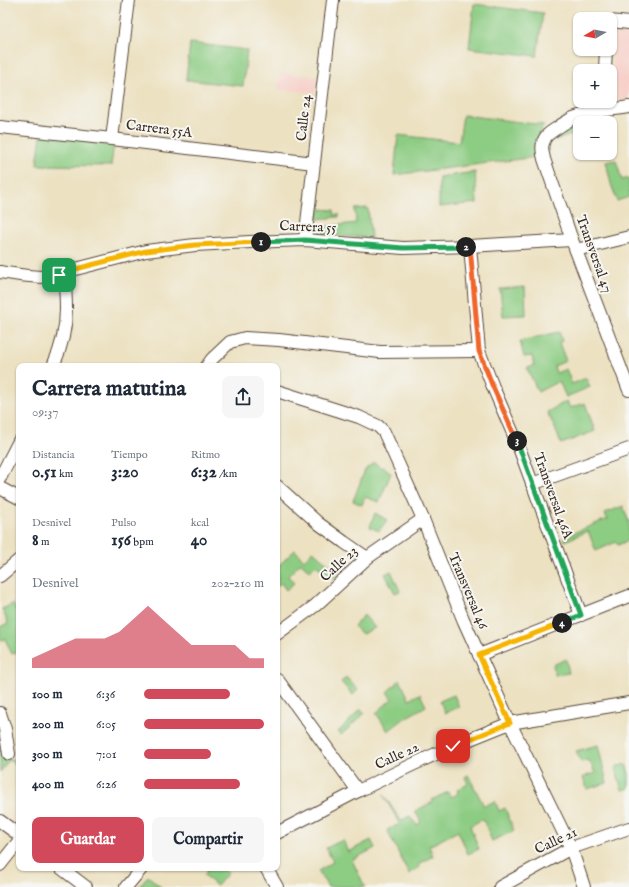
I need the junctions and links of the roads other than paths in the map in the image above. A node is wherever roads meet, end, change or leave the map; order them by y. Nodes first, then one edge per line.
1 (129, 0) edge
2 (333, 0) edge
3 (617, 22) edge
4 (629, 23) edge
5 (629, 107) edge
6 (0, 127) edge
7 (112, 139) junction
8 (314, 163) junction
9 (629, 237) edge
10 (305, 240) junction
11 (574, 245) junction
12 (470, 246) junction
13 (0, 272) edge
14 (64, 272) junction
15 (479, 351) junction
16 (54, 363) edge
17 (209, 363) edge
18 (629, 390) edge
19 (280, 392) edge
20 (16, 447) edge
21 (629, 449) edge
22 (0, 478) edge
23 (532, 484) junction
24 (0, 488) edge
25 (280, 489) edge
26 (16, 496) edge
27 (423, 519) junction
28 (367, 558) junction
29 (16, 563) edge
30 (0, 576) edge
31 (629, 596) edge
32 (581, 615) junction
33 (280, 632) edge
34 (479, 655) junction
35 (280, 683) edge
36 (629, 703) edge
37 (0, 713) edge
38 (510, 723) junction
39 (9, 754) dead end
40 (358, 791) junction
41 (0, 821) edge
42 (629, 828) edge
43 (280, 831) edge
44 (16, 833) edge
45 (16, 845) edge
46 (570, 848) junction
47 (0, 865) edge
48 (66, 871) edge
49 (139, 871) edge
50 (268, 871) edge
51 (276, 886) edge
52 (86, 887) edge
53 (126, 887) edge
54 (500, 887) edge
55 (584, 887) edge

1 - 7 street
2 - 8 street, Calle 24
3 - 4 street
5 - 11 street, Transversal 47
6 - 7 street, Carrera 55A
7 - 8 street, Carrera 55A
8 - 10 street, Calle 24
9 - 11 street, Carrera 55
10 - 12 street, Carrera 55
10 - 14 street, Carrera 55
11 - 12 street, Carrera 55
11 - 18 street, Transversal 47
12 - 15 street, Transversal 46A
13 - 14 street, Carrera 55
14 - 16 street
15 - 17 street
15 - 23 street, Transversal 46A
19 - 27 street, Transversal 46
20 - 22 street
21 - 23 street
23 - 32 street, Transversal 46A
24 - 26 street
25 - 28 street
27 - 28 street, Calle 23
27 - 34 street, Transversal 46
28 - 33 street, Calle 23
29 - 30 street
31 - 32 street
32 - 34 street
34 - 38 street, Transversal 46
35 - 40 street
36 - 38 street, Calle 22
37 - 39 street
38 - 40 street, Calle 22
38 - 46 street, Transversal 46
40 - 43 street, Calle 22
41 - 44 street
42 - 46 street, Calle 21
45 - 47 street
46 - 54 street, Calle 21
46 - 55 street, Transversal 46
48 - 52 street
49 - 53 street
50 - 51 street

